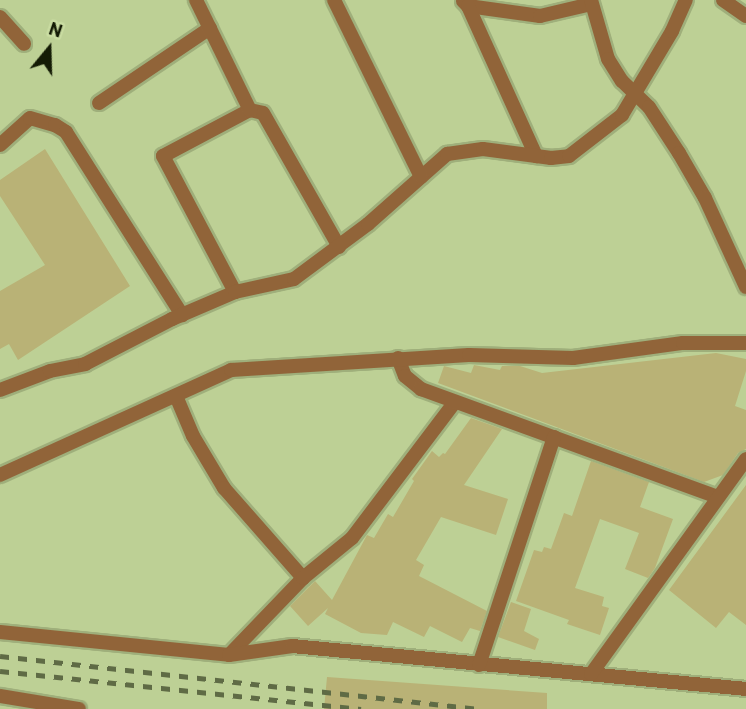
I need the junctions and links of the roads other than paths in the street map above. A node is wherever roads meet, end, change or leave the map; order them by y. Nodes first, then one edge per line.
1 (196, 0) edge
2 (334, 0) edge
3 (686, 0) edge
4 (723, 0) edge
5 (591, 2) edge
6 (465, 3) edge
7 (746, 16) edge
8 (0, 17) edge
9 (210, 28) junction
10 (24, 44) dead end
11 (636, 94) junction
12 (99, 103) dead end
13 (250, 110) junction
14 (0, 145) edge
15 (536, 156) junction
16 (421, 177) junction
17 (339, 247) junction
18 (746, 287) edge
19 (235, 292) junction
20 (182, 315) junction
21 (746, 343) edge
22 (398, 358) junction
23 (0, 390) edge
24 (176, 396) junction
25 (454, 403) junction
26 (554, 437) junction
27 (746, 459) edge
28 (0, 475) edge
29 (717, 497) junction
30 (303, 578) junction
31 (0, 632) edge
32 (229, 655) junction
33 (478, 665) junction
34 (591, 674) junction
35 (746, 689) edge
36 (0, 696) edge
37 (79, 709) edge

1 - 9 street
2 - 16 street
3 - 11 street
4 - 7 street
5 - 6 street
5 - 11 street
6 - 15 street
8 - 10 street
9 - 12 street
9 - 13 street
11 - 15 street
11 - 18 street
13 - 17 street
13 - 19 street
14 - 20 street
15 - 16 street
16 - 17 street
17 - 19 street
19 - 20 street
20 - 23 street
21 - 22 street
22 - 24 street
22 - 25 street
24 - 28 street
24 - 30 street
25 - 26 street
25 - 30 street
26 - 29 street
26 - 33 street
27 - 29 street
29 - 34 street
30 - 32 street
31 - 32 street
32 - 33 street
33 - 34 street
34 - 35 street
36 - 37 street

